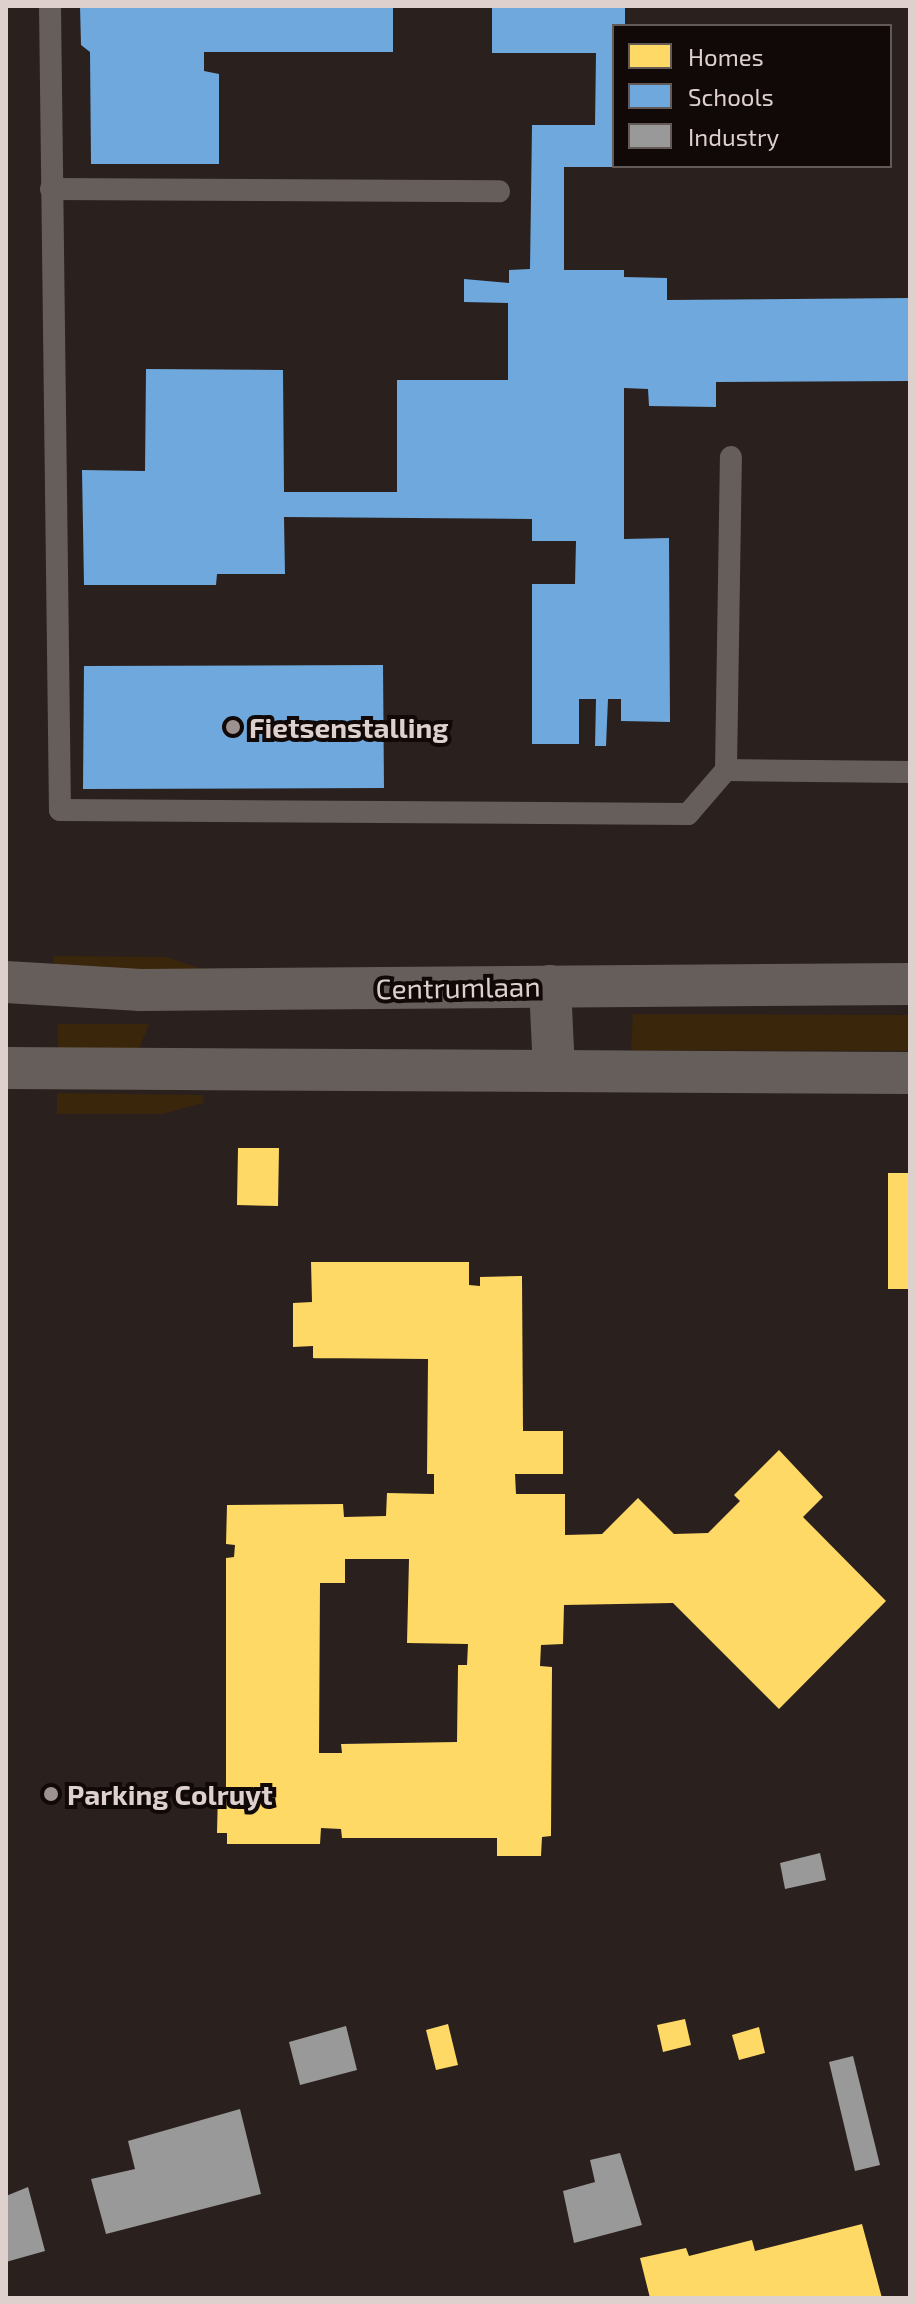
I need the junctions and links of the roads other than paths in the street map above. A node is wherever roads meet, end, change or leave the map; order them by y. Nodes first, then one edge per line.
1 (50, 6) edge
2 (51, 189) junction
3 (499, 191) dead end
4 (731, 457) dead end
5 (726, 770) junction
6 (910, 772) edge
7 (6, 982) edge
8 (910, 984) edge
9 (550, 986) junction
10 (6, 1068) edge
11 (554, 1071) junction
12 (910, 1073) edge

1 - 2 lane
2 - 3 lane
2 - 5 lane
4 - 5 lane
5 - 6 lane
7 - 9 street, Centrumlaan
8 - 9 street, Centrumlaan
9 - 11 street
10 - 11 street
11 - 12 street

